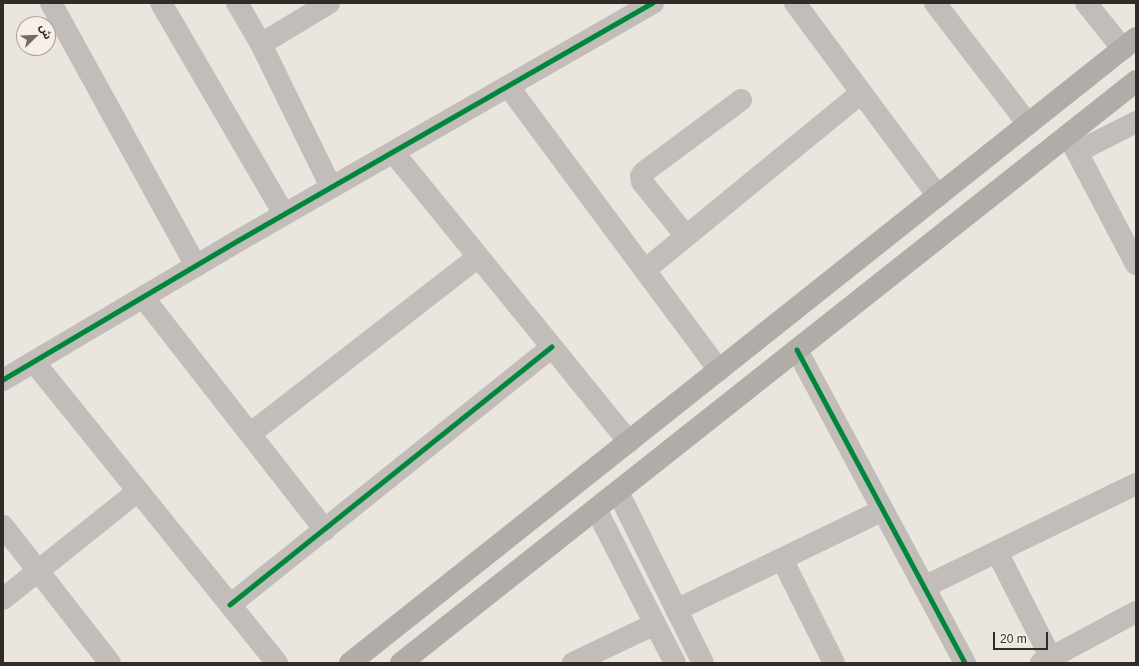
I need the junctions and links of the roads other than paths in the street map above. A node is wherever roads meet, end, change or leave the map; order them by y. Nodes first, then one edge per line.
1 (51, 3) edge
2 (161, 3) edge
3 (237, 3) edge
4 (329, 3) edge
5 (653, 3) edge
6 (795, 3) edge
7 (935, 3) edge
8 (1086, 3) edge
9 (628, 9) edge
10 (261, 44) junction
11 (1130, 44) edge
12 (1136, 81) edge
13 (508, 86) junction
14 (861, 93) junction
15 (741, 100) dead end
16 (1136, 122) edge
17 (1028, 124) junction
18 (1073, 143) junction
19 (393, 152) junction
20 (331, 187) junction
21 (938, 196) junction
22 (284, 214) junction
23 (686, 236) junction
24 (1131, 243) edge
25 (478, 257) junction
26 (1136, 264) edge
27 (196, 266) junction
28 (645, 270) junction
29 (142, 297) junction
30 (552, 347) junction
31 (797, 350) junction
32 (34, 362) junction
33 (719, 370) junction
34 (3, 380) edge
35 (250, 434) junction
36 (629, 442) junction
37 (1136, 484) edge
38 (138, 491) junction
39 (618, 492) junction
40 (596, 509) junction
41 (883, 510) junction
42 (3, 526) edge
43 (324, 530) junction
44 (997, 552) junction
45 (782, 559) junction
46 (39, 570) junction
47 (924, 588) junction
48 (3, 599) edge
49 (230, 605) junction
50 (676, 610) junction
51 (1136, 612) edge
52 (655, 624) junction
53 (1046, 660) edge
54 (110, 663) edge
55 (277, 663) edge
56 (350, 663) edge
57 (401, 663) edge
58 (573, 663) edge
59 (675, 663) edge
60 (703, 663) edge
61 (834, 663) edge
62 (965, 663) edge

1 - 27 street
2 - 22 street
3 - 10 street
4 - 10 street
5 - 9 street
6 - 14 street
7 - 17 street
8 - 11 street
9 - 13 street
10 - 20 street
11 - 17 main road
12 - 18 main road
13 - 19 street
13 - 28 street
14 - 21 street
14 - 23 street
15 - 23 street
16 - 18 street
17 - 21 main road
18 - 24 street
18 - 31 main road
19 - 20 street
19 - 25 street
20 - 22 street
21 - 33 main road
22 - 27 street
23 - 28 street
24 - 26 street
25 - 30 street
25 - 35 street
27 - 29 street
28 - 33 street
29 - 32 street
29 - 35 street
30 - 36 street
30 - 43 street
31 - 39 main road
31 - 41 street
32 - 34 street
32 - 38 street
33 - 36 main road
35 - 43 street
36 - 56 main road
37 - 44 street
38 - 46 street
38 - 49 street
39 - 40 main road
39 - 50 street
40 - 52 street
40 - 57 main road
41 - 45 street
41 - 47 street
42 - 46 street
43 - 49 street
44 - 47 street
44 - 53 street
45 - 50 street
45 - 61 street
46 - 48 street
46 - 54 street
47 - 62 street
49 - 55 street
50 - 60 street
51 - 53 street
52 - 58 street
52 - 59 street

